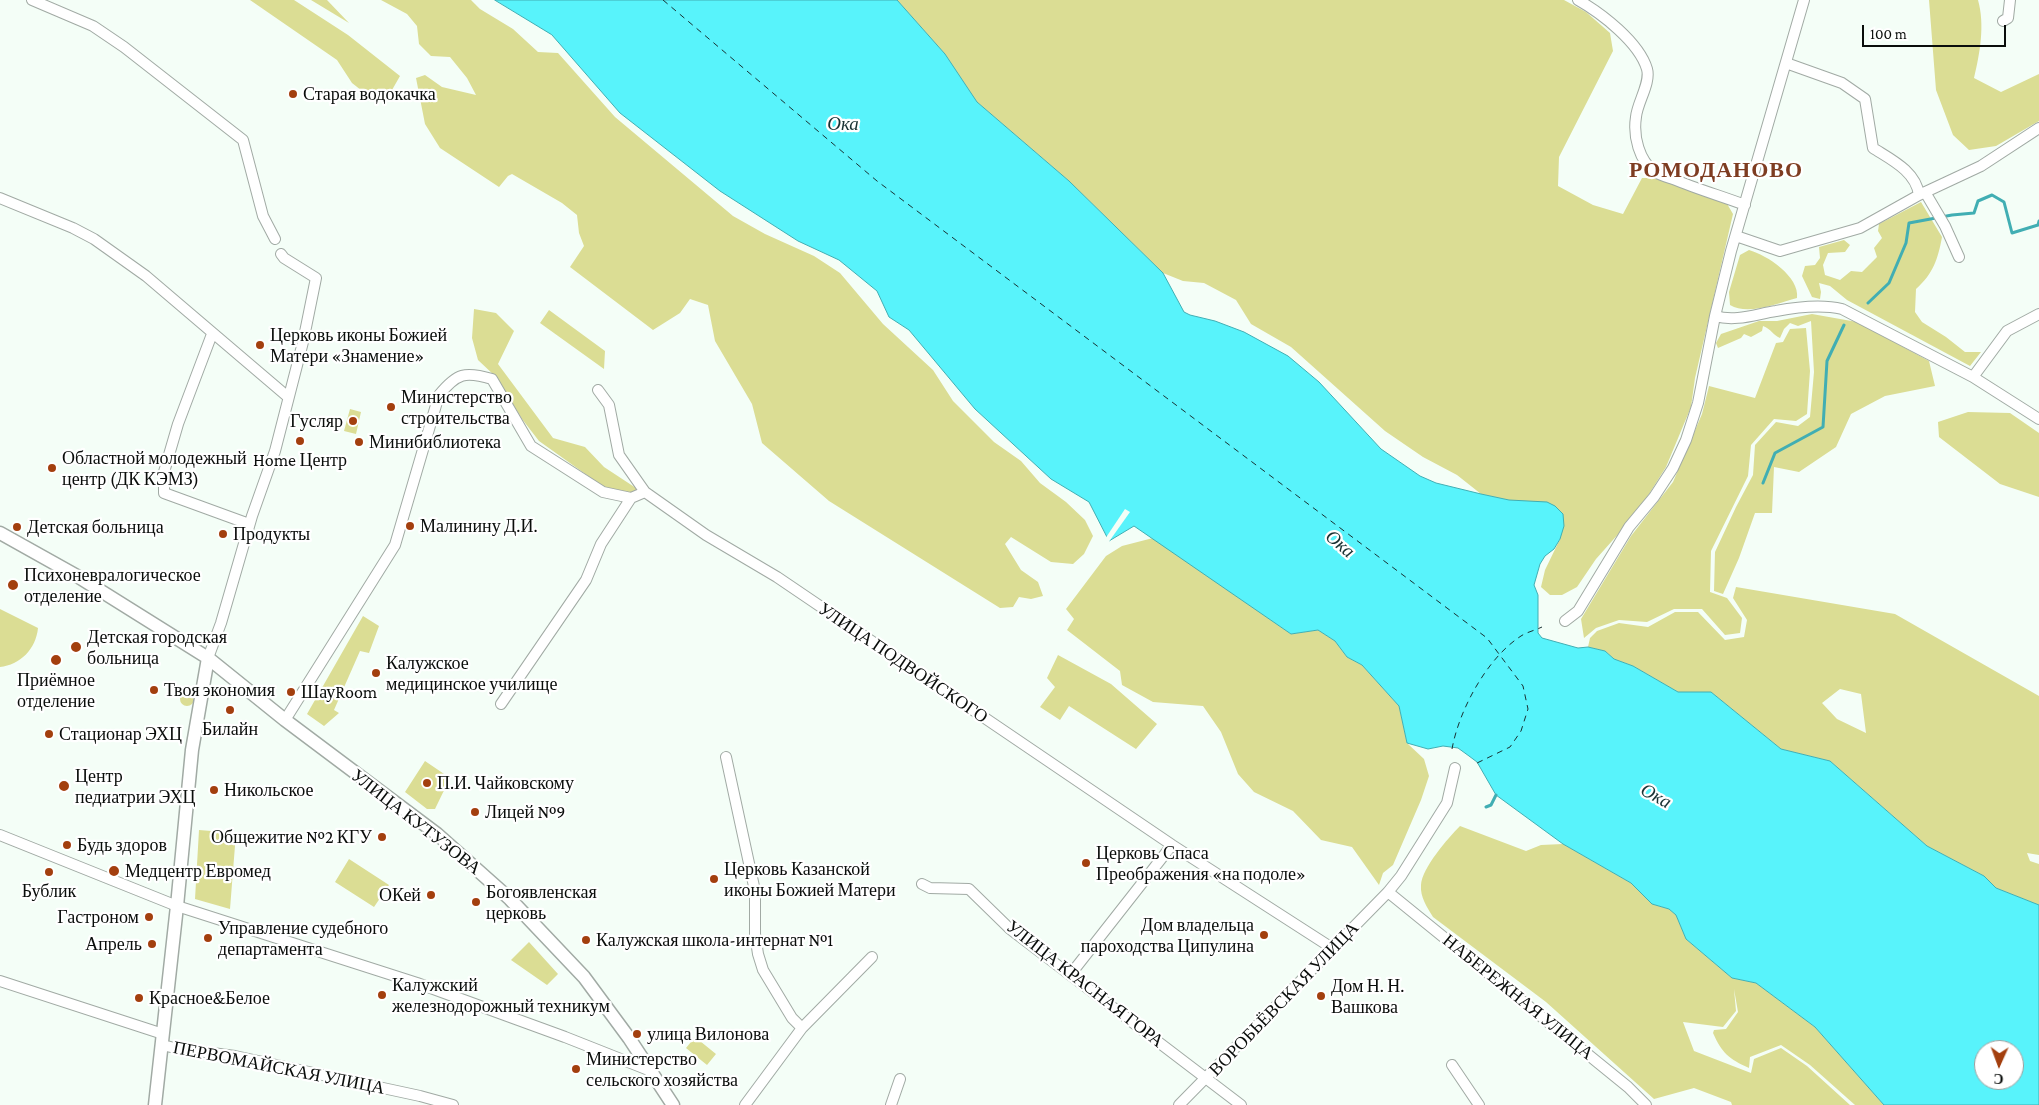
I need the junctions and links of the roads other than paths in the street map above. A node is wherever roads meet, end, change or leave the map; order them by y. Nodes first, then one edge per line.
1 (32, 0) edge
2 (1578, 0) edge
3 (1804, 0) edge
4 (2010, 0) edge
5 (2003, 21) dead end
6 (1786, 63) junction
7 (2039, 128) edge
8 (1922, 193) junction
9 (0, 198) edge
10 (1745, 205) junction
11 (1736, 236) junction
12 (275, 239) dead end
13 (281, 254) dead end
14 (1959, 257) dead end
15 (2039, 314) edge
16 (1715, 316) junction
17 (212, 334) junction
18 (1973, 377) junction
19 (598, 390) dead end
20 (288, 397) junction
21 (2039, 419) edge
22 (645, 492) junction
23 (631, 498) junction
24 (249, 524) junction
25 (0, 533) edge
26 (1566, 621) dead end
27 (208, 658) junction
28 (502, 704) dead end
29 (285, 720) junction
30 (726, 756) dead end
31 (1455, 768) dead end
32 (0, 835) edge
33 (1172, 845) junction
34 (922, 884) dead end
35 (1388, 892) junction
36 (177, 906) junction
37 (1332, 948) junction
38 (872, 957) dead end
39 (1070, 975) junction
40 (0, 981) edge
41 (802, 1028) junction
42 (163, 1039) junction
43 (1452, 1065) dead end
44 (651, 1071) junction
45 (900, 1078) dead end
46 (1206, 1078) junction
47 (155, 1105) edge
48 (453, 1105) edge
49 (674, 1105) edge
50 (745, 1105) edge
51 (891, 1105) edge
52 (1179, 1105) edge
53 (1241, 1105) edge
54 (1478, 1105) edge
55 (1646, 1105) edge

1 - 12 street
2 - 10 street
3 - 6 street
4 - 5 street
6 - 8 street
6 - 10 street
7 - 8 street
8 - 11 street
8 - 14 street
9 - 17 street
10 - 11 street
11 - 16 street
13 - 20 street
15 - 18 street
16 - 18 street
16 - 26 street
17 - 20 street
17 - 24 street
18 - 21 street
19 - 22 street
20 - 24 street
22 - 23 street
22 - 33 street, УЛИЦА ПОДВОЙСКОГО
23 - 28 street
23 - 29 street
24 - 27 street
25 - 27 main road, УЛИЦА КУТУЗОВА
27 - 29 main road, УЛИЦА КУТУЗОВА
27 - 36 main road
29 - 44 main road, УЛИЦА КУТУЗОВА
30 - 41 street
31 - 35 street, ВОРОБЬЁВСКАЯ УЛИЦА
32 - 36 street
33 - 37 street, УЛИЦА ПОДВОЙСКОГО
33 - 39 street
34 - 39 street, УЛИЦА КРАСНАЯ ГОРА
35 - 37 street, ВОРОБЬЁВСКАЯ УЛИЦА
35 - 55 street, НАБЕРЕЖНАЯ УЛИЦА
36 - 42 main road
36 - 44 street
37 - 46 street, ВОРОБЬЁВСКАЯ УЛИЦА
38 - 41 street
39 - 46 street, УЛИЦА КРАСНАЯ ГОРА
40 - 42 street, ПЕРВОМАЙСКАЯ УЛИЦА
41 - 50 street
42 - 47 main road
42 - 48 street, ПЕРВОМАЙСКАЯ УЛИЦА
43 - 54 street
44 - 49 main road, УЛИЦА КУТУЗОВА
45 - 51 street
46 - 52 street, ВОРОБЬЁВСКАЯ УЛИЦА
46 - 53 street, УЛИЦА КРАСНАЯ ГОРА

